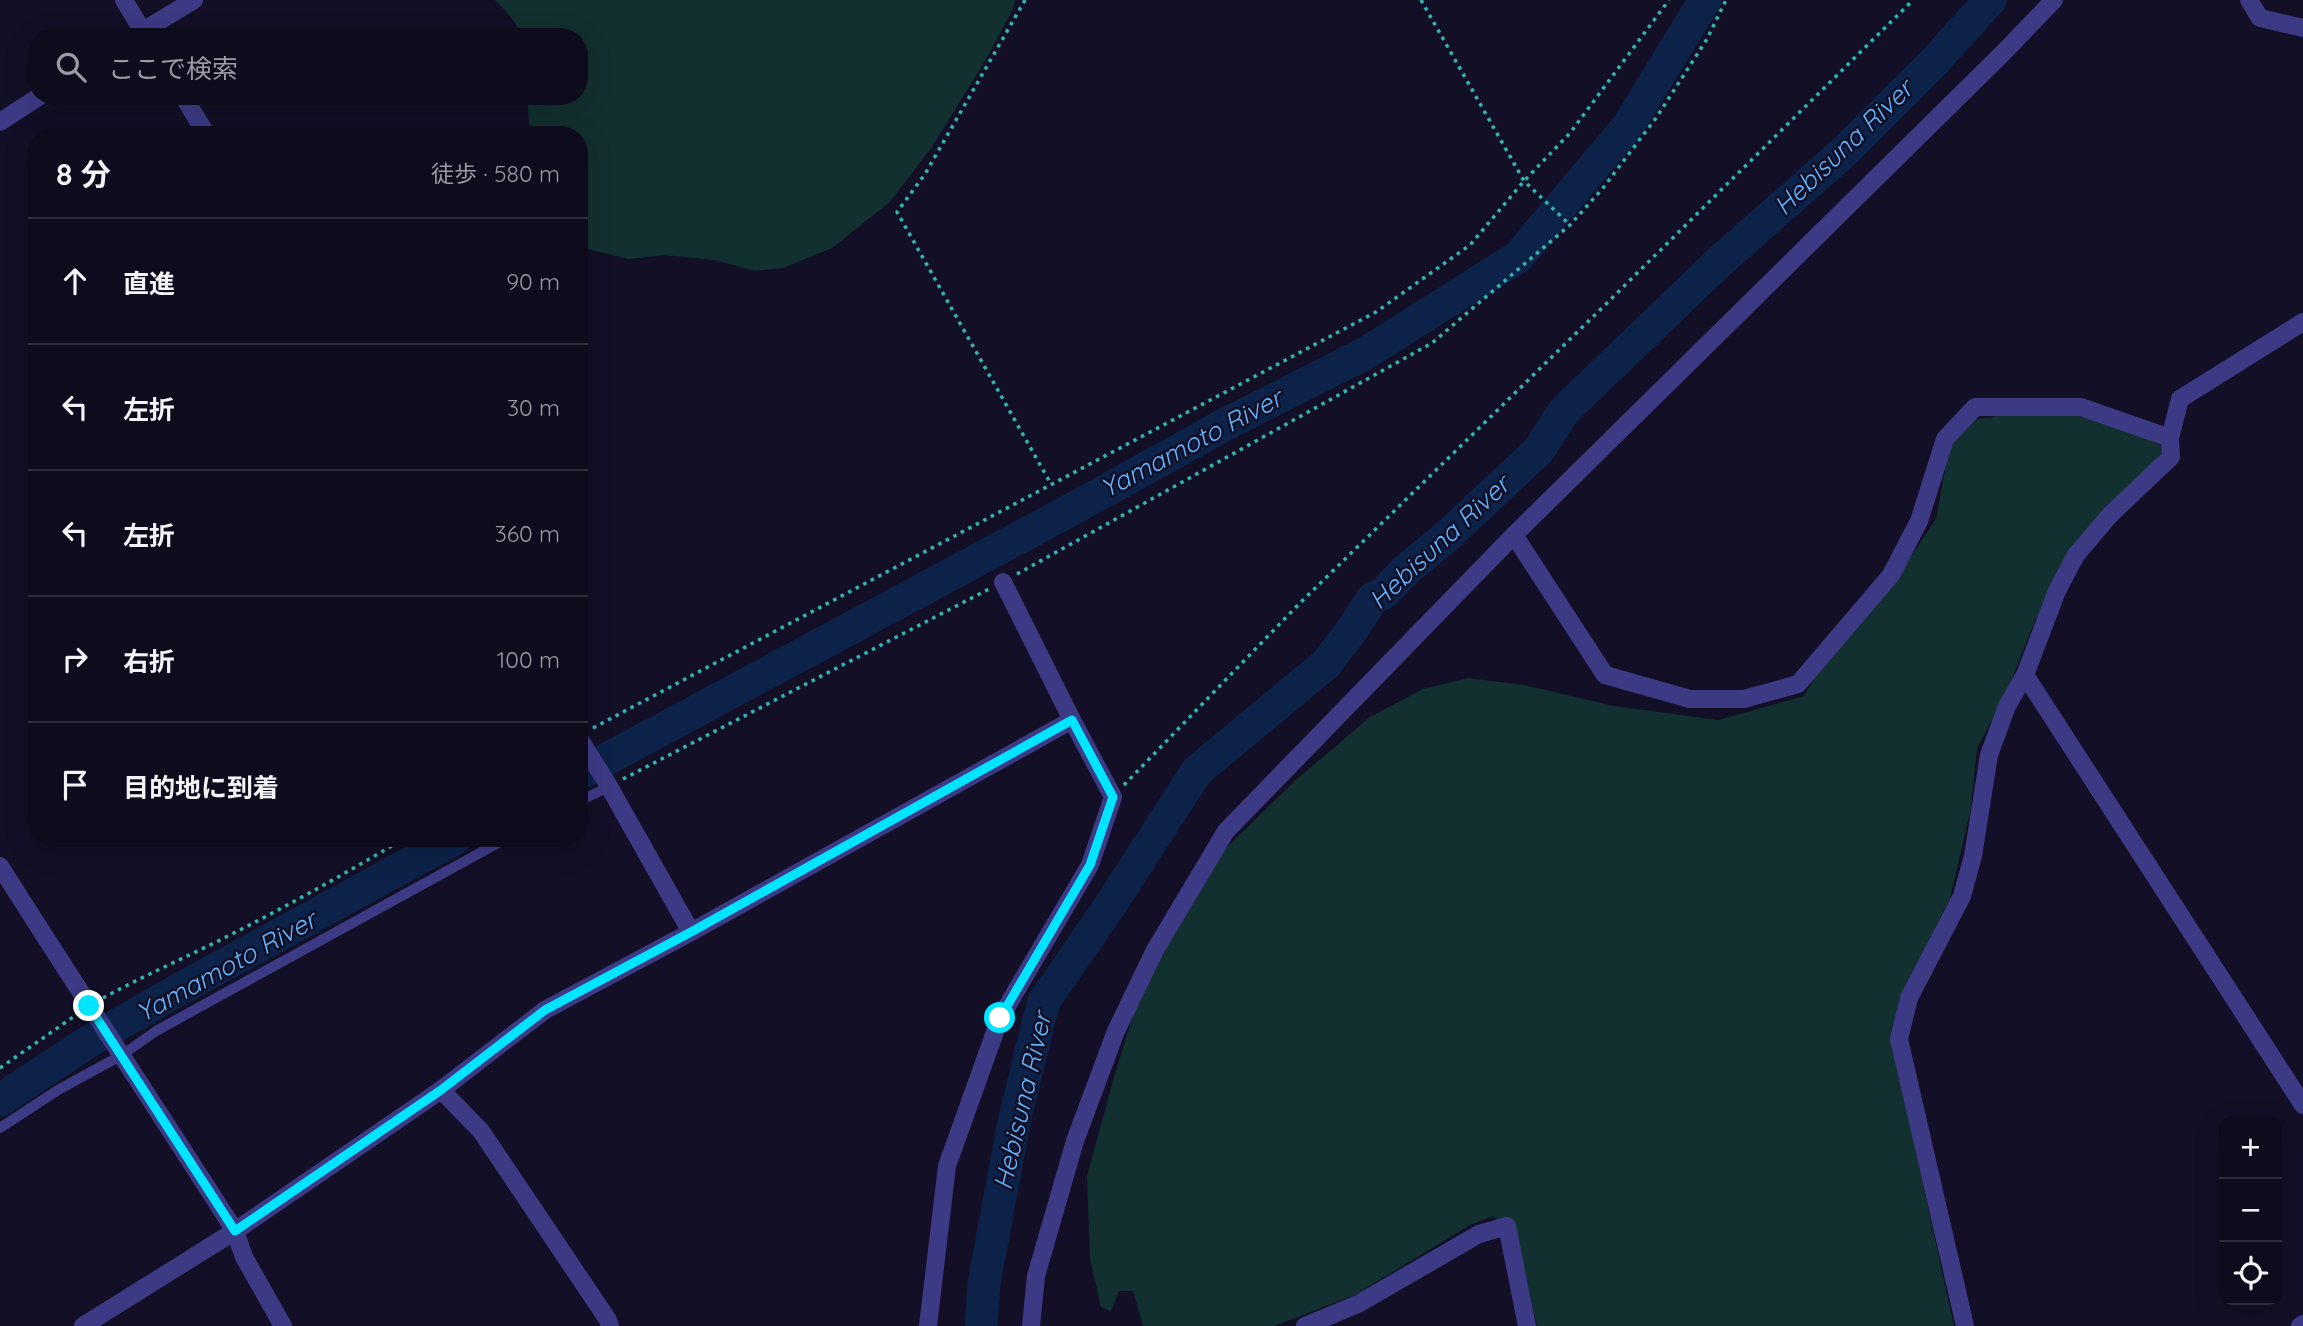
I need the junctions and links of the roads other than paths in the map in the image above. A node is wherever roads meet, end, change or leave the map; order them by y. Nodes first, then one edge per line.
1 (124, 0) edge
2 (194, 0) edge
3 (2054, 0) edge
4 (2249, 0) edge
5 (137, 28) edge
6 (151, 28) edge
7 (2303, 28) edge
8 (28, 104) edge
9 (189, 105) edge
10 (0, 122) edge
11 (201, 126) edge
12 (2303, 322) edge
13 (2170, 438) junction
14 (1514, 535) junction
15 (1003, 582) road end
16 (2025, 675) junction
17 (1072, 720) junction
18 (588, 743) edge
19 (608, 785) junction
20 (588, 796) edge
21 (491, 847) edge
22 (0, 866) edge
23 (691, 932) junction
24 (120, 1052) junction
25 (441, 1090) junction
26 (2303, 1105) edge
27 (0, 1128) edge
28 (235, 1231) junction
29 (83, 1326) edge
30 (283, 1326) edge
31 (610, 1326) edge
32 (928, 1326) edge
33 (1031, 1326) edge
34 (1305, 1326) edge
35 (1527, 1326) edge
36 (1965, 1326) edge

1 - 5 street
2 - 6 street
3 - 14 street
4 - 7 street
8 - 10 street
9 - 11 street
12 - 13 street
13 - 14 street
13 - 16 street
14 - 33 street
15 - 17 street
16 - 26 street
16 - 36 street
17 - 23 street
17 - 32 street
18 - 19 street
19 - 20 lane
19 - 23 street
21 - 24 lane
22 - 24 street
23 - 25 street
24 - 27 lane
24 - 28 street
25 - 28 street
25 - 31 street
28 - 29 street
28 - 30 street
34 - 35 street

